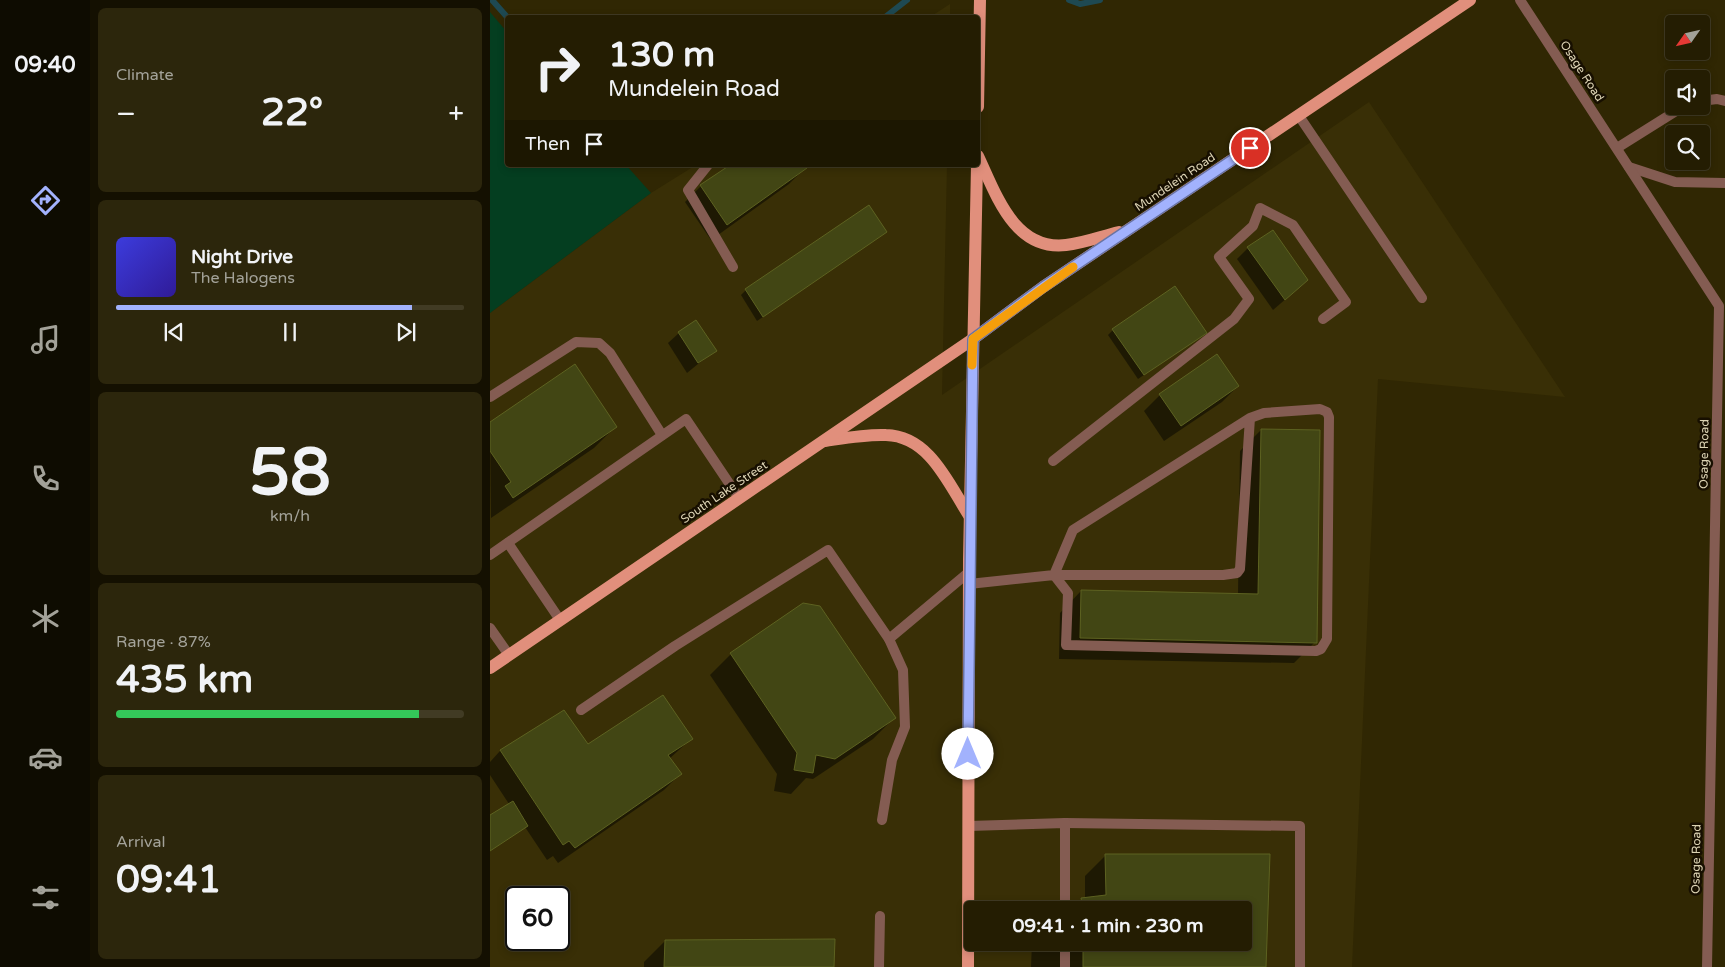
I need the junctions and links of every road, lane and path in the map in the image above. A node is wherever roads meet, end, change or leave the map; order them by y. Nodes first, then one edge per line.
1 (980, 0) edge
2 (1468, 0) edge
3 (1520, 0) edge
4 (980, 15) edge
5 (1710, 100) edge
6 (1725, 101) edge
7 (1670, 115) edge
8 (1299, 116) junction
9 (1617, 148) junction
10 (980, 160) edge
11 (706, 167) edge
12 (977, 167) edge
13 (1629, 167) junction
14 (1725, 183) edge
15 (1129, 230) junction
16 (733, 267) dead end
17 (1422, 298) dead end
18 (1722, 309) edge
19 (1323, 319) dead end
20 (973, 339) junction
21 (490, 397) edge
22 (1250, 418) junction
23 (662, 435) junction
24 (823, 441) junction
25 (1053, 461) dead end
26 (739, 498) junction
27 (970, 517) junction
28 (508, 543) junction
29 (490, 555) edge
30 (1054, 575) junction
31 (969, 578) junction
32 (560, 620) junction
33 (490, 628) edge
34 (889, 639) junction
35 (509, 655) junction
36 (490, 668) edge
37 (581, 710) dead end
38 (882, 820) dead end
39 (1065, 823) junction
40 (969, 826) junction
41 (1065, 901) edge
42 (880, 916) dead end
43 (1065, 951) edge
44 (879, 967) edge
45 (968, 967) edge
46 (1065, 967) edge
47 (1300, 967) edge
48 (1707, 967) edge

1 - 4 main road
2 - 8 main road, Mundelein Road
3 - 9 street, Osage Road
5 - 6 street
7 - 9 street
8 - 15 main road, Mundelein Road
8 - 17 street
9 - 13 street, Osage Road
10 - 15 main road
11 - 16 street
12 - 20 main road
13 - 14 street
13 - 18 street, Osage Road
15 - 20 main road, Mundelein Road
18 - 48 street, Osage Road
19 - 25 street
20 - 24 main road, South Lake Street
20 - 27 main road
21 - 23 street
22 - 30 street
22 - 30 street
22 - 30 street
23 - 26 street
23 - 28 street
24 - 26 main road, South Lake Street
24 - 27 main road
26 - 32 main road, South Lake Street
27 - 31 main road
28 - 29 street
28 - 32 street
30 - 31 street
31 - 34 street
31 - 40 main road
32 - 35 main road, South Lake Street
33 - 35 street
34 - 37 street
34 - 38 street
35 - 36 main road, South Lake Street
39 - 40 street
39 - 41 street
39 - 47 street
40 - 45 main road
42 - 44 street
43 - 46 street

